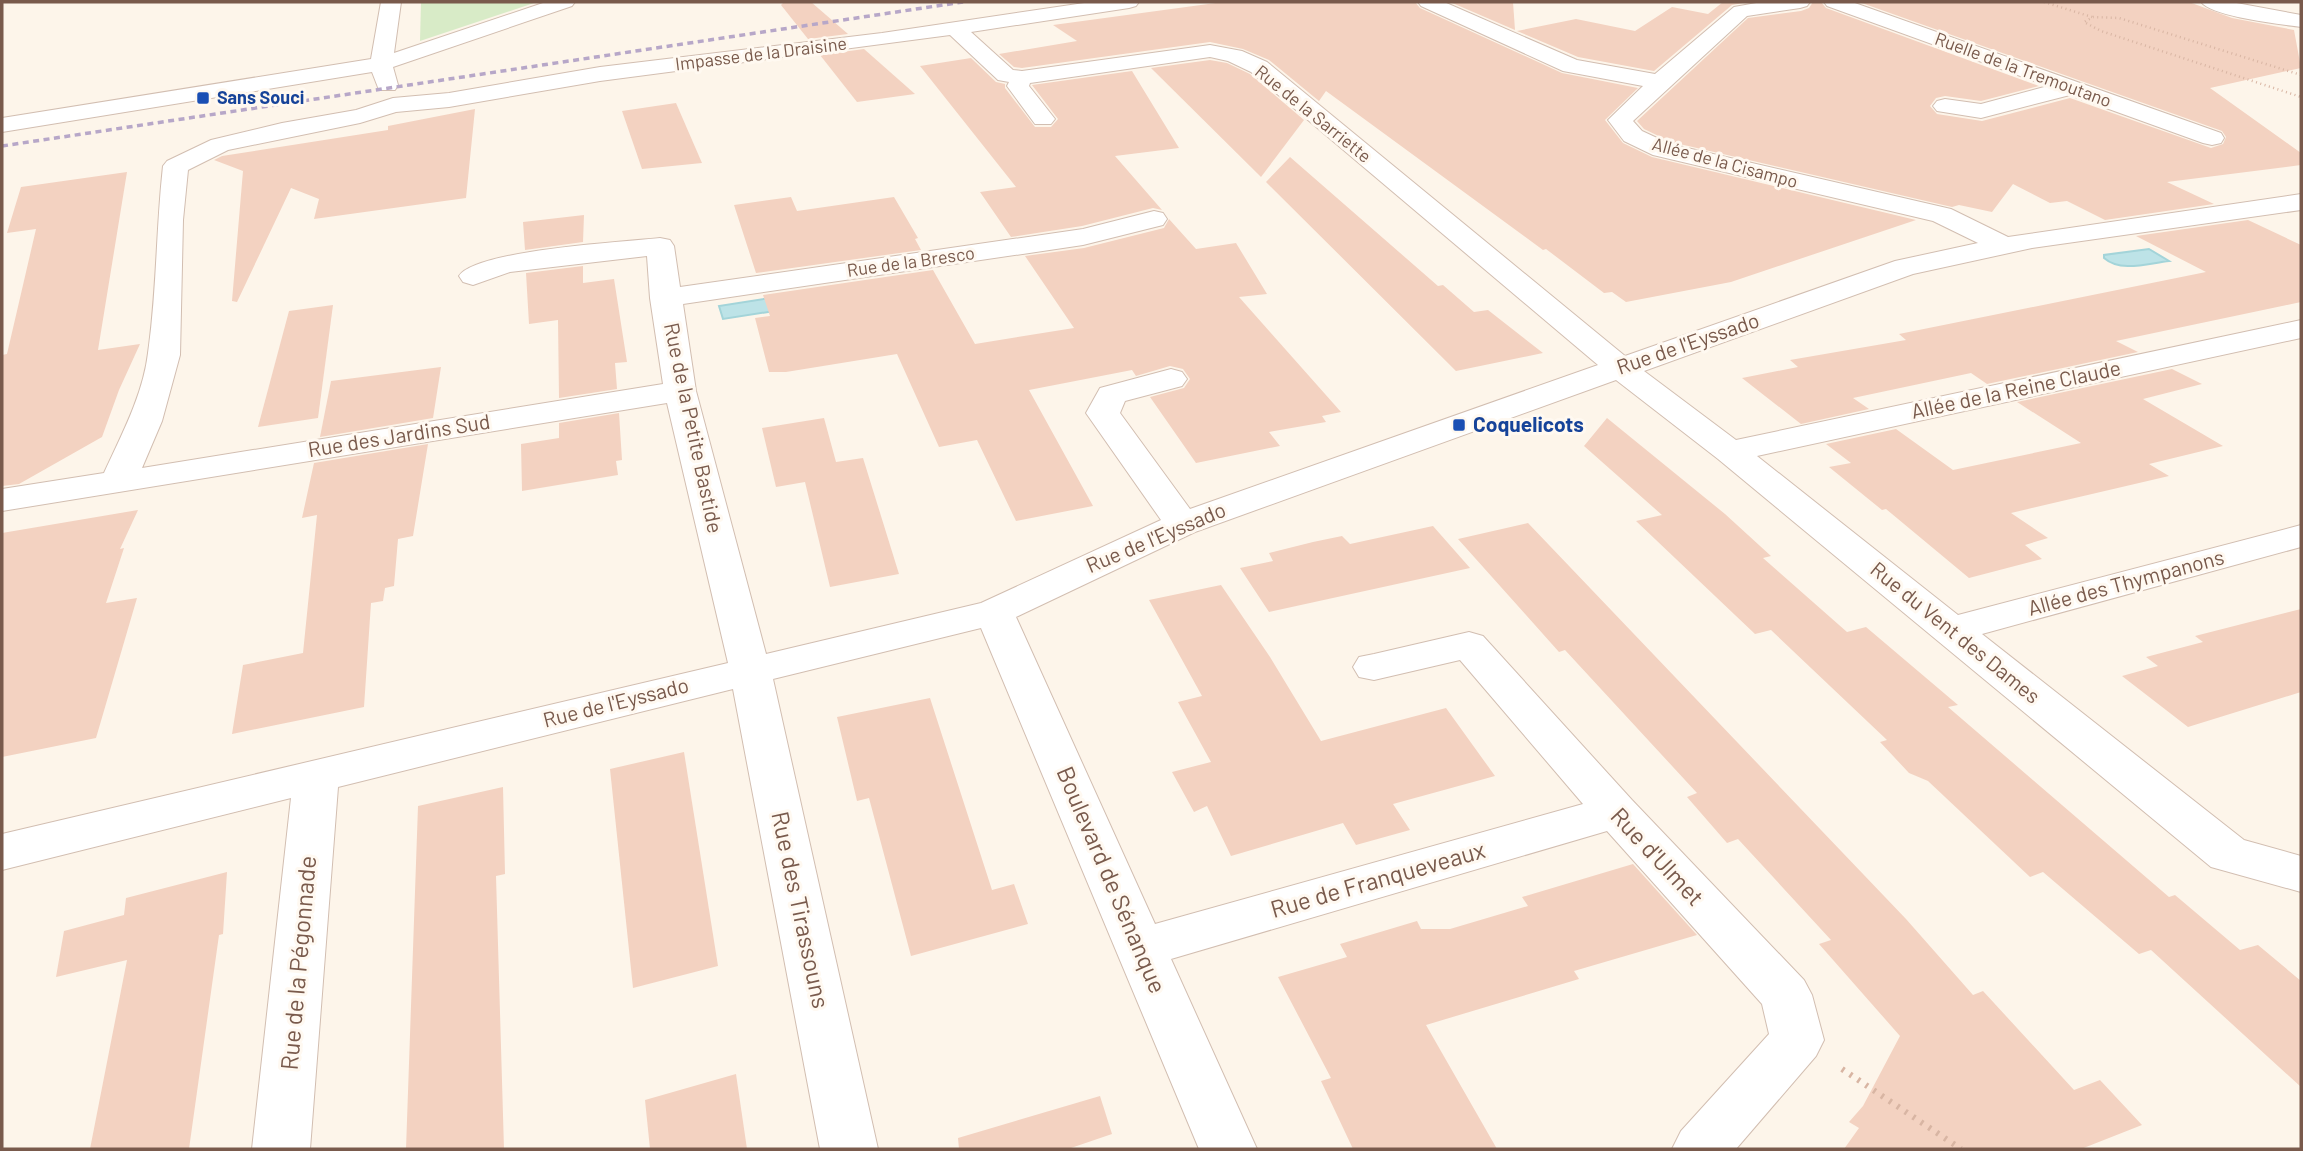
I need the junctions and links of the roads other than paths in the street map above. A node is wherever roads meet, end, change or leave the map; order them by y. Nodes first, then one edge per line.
1 (391, 2) edge
2 (565, 2) edge
3 (1129, 2) edge
4 (1428, 2) edge
5 (1800, 2) edge
6 (1834, 2) edge
7 (2211, 2) edge
8 (2301, 21) edge
9 (955, 28) junction
10 (381, 64) junction
11 (1022, 78) junction
12 (1660, 82) junction
13 (2072, 88) junction
14 (393, 105) junction
15 (1945, 106) dead end
16 (1042, 119) dead end
17 (2, 125) edge
18 (2212, 138) dead end
19 (2301, 202) edge
20 (1154, 219) dead end
21 (2005, 246) junction
22 (473, 276) dead end
23 (665, 298) junction
24 (2301, 329) edge
25 (1620, 368) junction
26 (1171, 379) dead end
27 (680, 391) junction
28 (1730, 452) junction
29 (118, 482) junction
30 (2, 499) edge
31 (1181, 524) junction
32 (2301, 536) edge
33 (995, 612) junction
34 (1951, 630) junction
35 (1374, 667) dead end
36 (750, 670) junction
37 (316, 777) junction
38 (1616, 812) junction
39 (2, 852) edge
40 (2301, 874) edge
41 (1141, 948) junction
42 (281, 1149) edge
43 (849, 1149) edge
44 (1228, 1149) edge
45 (1701, 1149) edge

1 - 10 street
2 - 10 street
3 - 9 street, Impasse de la Draisine
4 - 12 street
5 - 12 street
6 - 13 street, Ruelle de la Tremoutano
7 - 8 street
9 - 11 street
9 - 14 street, Impasse de la Draisine
10 - 14 street
10 - 17 street
11 - 16 street
11 - 25 street, Rue de la Sarriette
12 - 21 street, Allée de la Cisampo
13 - 15 street
13 - 18 street, Ruelle de la Tremoutano
14 - 29 street, Impasse de la Draisine
19 - 21 street, Rue de l'Eyssado
20 - 23 street, Rue de la Bresco
21 - 25 street, Rue de l'Eyssado
22 - 23 street, Rue de la Petite Bastide
23 - 27 street, Rue de la Petite Bastide
24 - 28 street, Allée de la Reine Claude
25 - 28 street, Rue du Vent des Dames
25 - 31 street, Rue de l'Eyssado
26 - 31 street
27 - 29 street, Rue des Jardins Sud
27 - 36 street, Rue de la Petite Bastide
28 - 34 street, Rue du Vent des Dames
29 - 30 street, Rue des Jardins Sud
31 - 33 street, Rue de l'Eyssado
32 - 34 street, Allée des Thympanons
33 - 36 street, Rue de l'Eyssado
33 - 41 street, Boulevard de Sénanque
34 - 40 street, Rue du Vent des Dames
35 - 38 street, Rue d'Ulmet
36 - 37 street, Rue de l'Eyssado
36 - 43 street, Rue des Tirassouns
37 - 39 street, Rue de l'Eyssado
37 - 42 street, Rue de la Pégonnade
38 - 41 street, Rue de Franqueveaux
38 - 45 street, Rue d'Ulmet
41 - 44 street, Boulevard de Sénanque

